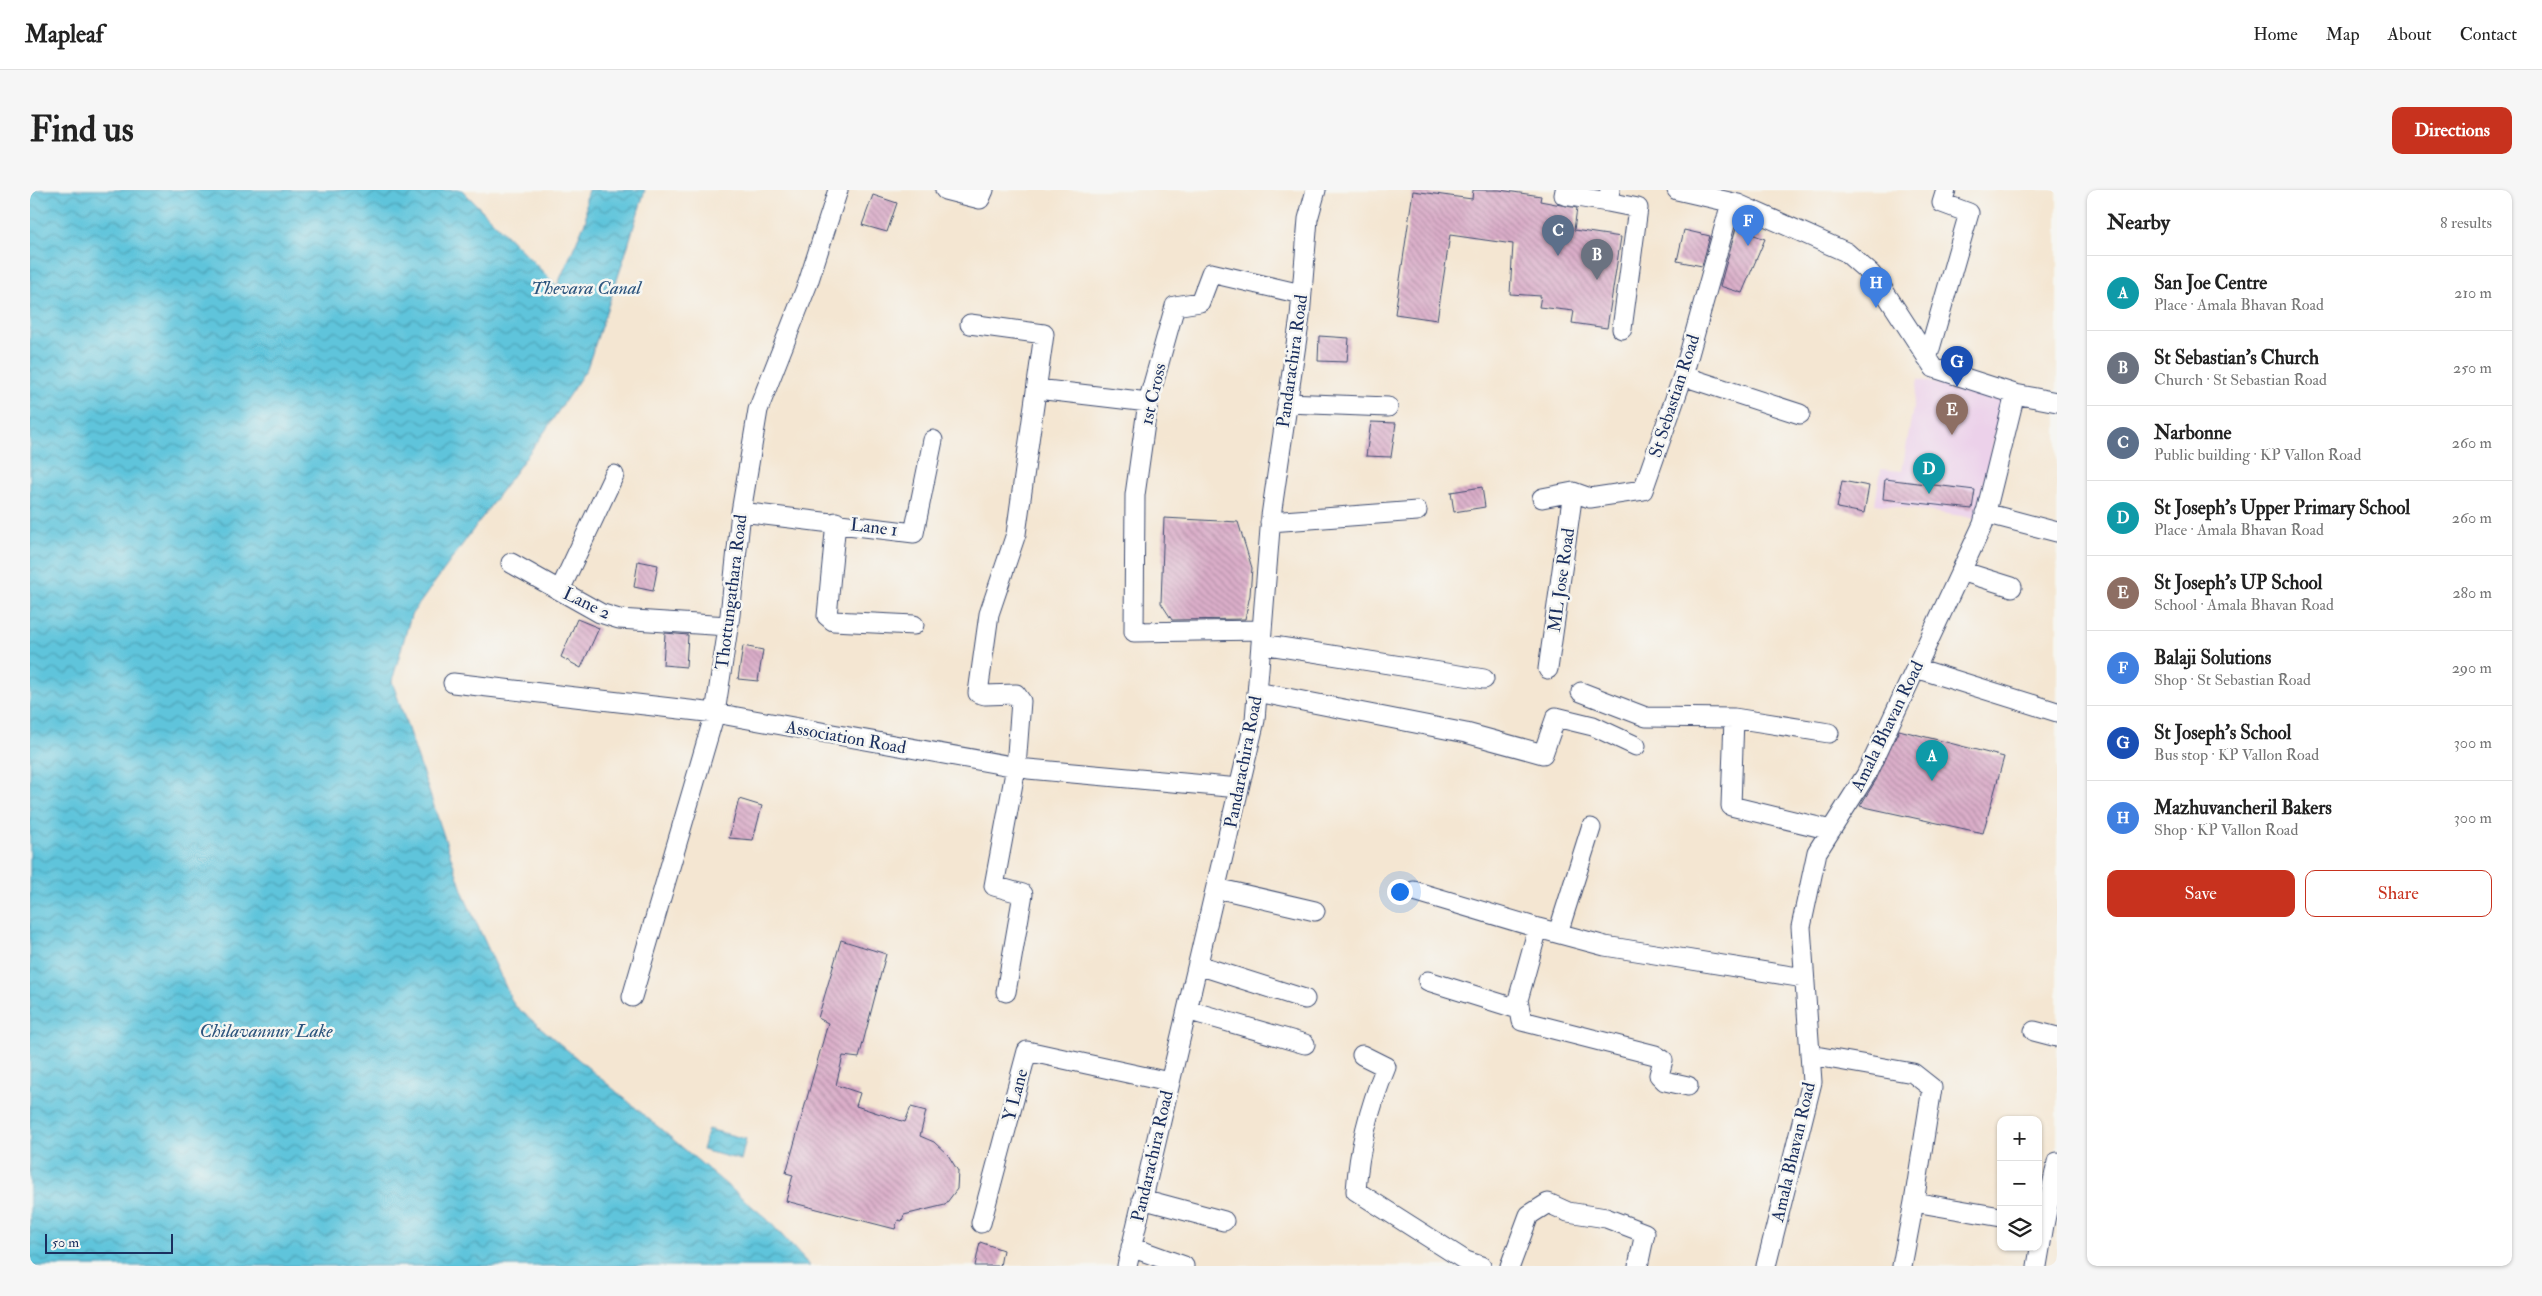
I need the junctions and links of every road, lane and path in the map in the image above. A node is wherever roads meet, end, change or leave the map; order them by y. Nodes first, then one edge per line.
1 (838, 190) edge
2 (945, 190) edge
3 (984, 190) edge
4 (1316, 190) edge
5 (1565, 190) edge
6 (1676, 190) edge
7 (1946, 190) edge
8 (1609, 196) edge
9 (1737, 199) edge
10 (1301, 294) junction
11 (970, 324) dead end
12 (1622, 329) dead end
13 (1927, 359) junction
14 (1683, 376) junction
15 (1037, 389) junction
16 (2014, 394) junction
17 (1148, 402) junction
18 (2057, 402) edge
19 (1287, 403) junction
20 (1388, 407) dead end
21 (1800, 414) dead end
22 (933, 440) dead end
23 (614, 476) dead end
24 (1573, 492) junction
25 (1542, 498) dead end
26 (1417, 511) dead end
27 (741, 512) junction
28 (1985, 513) junction
29 (836, 522) junction
30 (1270, 522) junction
31 (2057, 532) edge
32 (511, 563) dead end
33 (1961, 571) junction
34 (2012, 587) dead end
35 (560, 590) junction
36 (914, 624) dead end
37 (728, 626) junction
38 (1262, 637) junction
39 (1916, 668) junction
40 (1548, 669) dead end
41 (1484, 679) dead end
42 (453, 683) dead end
43 (1257, 692) junction
44 (1581, 692) dead end
45 (2057, 712) edge
46 (715, 713) junction
47 (1734, 718) junction
48 (1829, 733) dead end
49 (1636, 746) dead end
50 (1016, 767) junction
51 (1240, 788) junction
52 (1591, 828) dead end
53 (1831, 830) junction
54 (1216, 888) junction
55 (1414, 891) dead end
56 (1315, 911) dead end
57 (1538, 928) junction
58 (1558, 934) junction
59 (1198, 965) junction
60 (1804, 978) junction
61 (1428, 982) dead end
62 (1006, 992) dead end
63 (632, 997) dead end
64 (1305, 999) dead end
65 (1518, 1009) junction
66 (1187, 1010) junction
67 (2034, 1031) dead end
68 (2057, 1037) edge
69 (1305, 1044) dead end
70 (1362, 1055) dead end
71 (1810, 1055) junction
72 (1169, 1082) junction
73 (1688, 1086) dead end
74 (2057, 1162) edge
75 (1142, 1200) junction
76 (1914, 1202) junction
77 (1997, 1216) edge
78 (2042, 1220) edge
79 (1224, 1221) dead end
80 (980, 1223) dead end
81 (1131, 1247) junction
82 (2038, 1251) edge
83 (1127, 1266) edge
84 (1184, 1266) edge
85 (1481, 1266) edge
86 (1510, 1266) edge
87 (1638, 1266) edge
88 (1766, 1266) edge
89 (1902, 1266) edge
90 (2037, 1266) edge

1 - 27 street, Thottungathara Road
2 - 3 street
4 - 10 street, Pandarachira Road
5 - 8 street
6 - 9 street
7 - 13 street
8 - 12 street
9 - 13 street
9 - 14 street, St Sebastian Road
10 - 17 street, 1st Cross
10 - 19 street, Pandarachira Road
11 - 15 street
13 - 16 street
14 - 21 street
14 - 24 street, St Sebastian Road
15 - 17 street
15 - 50 street
16 - 18 street
16 - 28 street, Amala Bhavan Road
17 - 38 street, 1st Cross
19 - 20 street
19 - 30 street, Pandarachira Road
22 - 29 street, Lane 1
23 - 35 street
24 - 25 street, St Sebastian Road
24 - 40 street, ML Jose Road
26 - 30 street
27 - 29 street, Lane 1
27 - 37 street, Thottungathara Road
28 - 31 street
28 - 33 street, Amala Bhavan Road
29 - 36 street
30 - 38 street, Pandarachira Road
32 - 35 street, Lane 2
33 - 34 street
33 - 39 street, Amala Bhavan Road
35 - 37 street, Lane 2
37 - 46 street, Thottungathara Road
38 - 41 street
38 - 43 street, Pandarachira Road
39 - 45 street
39 - 53 street, Amala Bhavan Road
42 - 46 street, Association Road
43 - 49 street
43 - 51 street, Pandarachira Road
44 - 47 street
46 - 50 street, Association Road
46 - 63 street, Thottungathara Road
47 - 48 street
47 - 53 street
50 - 51 street, Association Road
50 - 62 street
51 - 54 street, Pandarachira Road
52 - 58 street
53 - 60 street, Amala Bhavan Road
54 - 56 street
54 - 59 street, Pandarachira Road
55 - 57 street
57 - 58 street
57 - 65 street
58 - 60 street
59 - 64 street
59 - 66 street, Pandarachira Road
60 - 71 street, Amala Bhavan Road
61 - 65 street
65 - 73 street
66 - 69 street
66 - 72 street, Pandarachira Road
67 - 68 street
70 - 85 street
71 - 76 street
71 - 88 street, Amala Bhavan Road
72 - 75 street, Pandarachira Road
72 - 80 street, Y Lane
74 - 78 street
75 - 79 street
75 - 81 street, Pandarachira Road
76 - 77 street
76 - 89 street
81 - 83 street, Pandarachira Road
81 - 84 street
82 - 90 street
86 - 87 street

